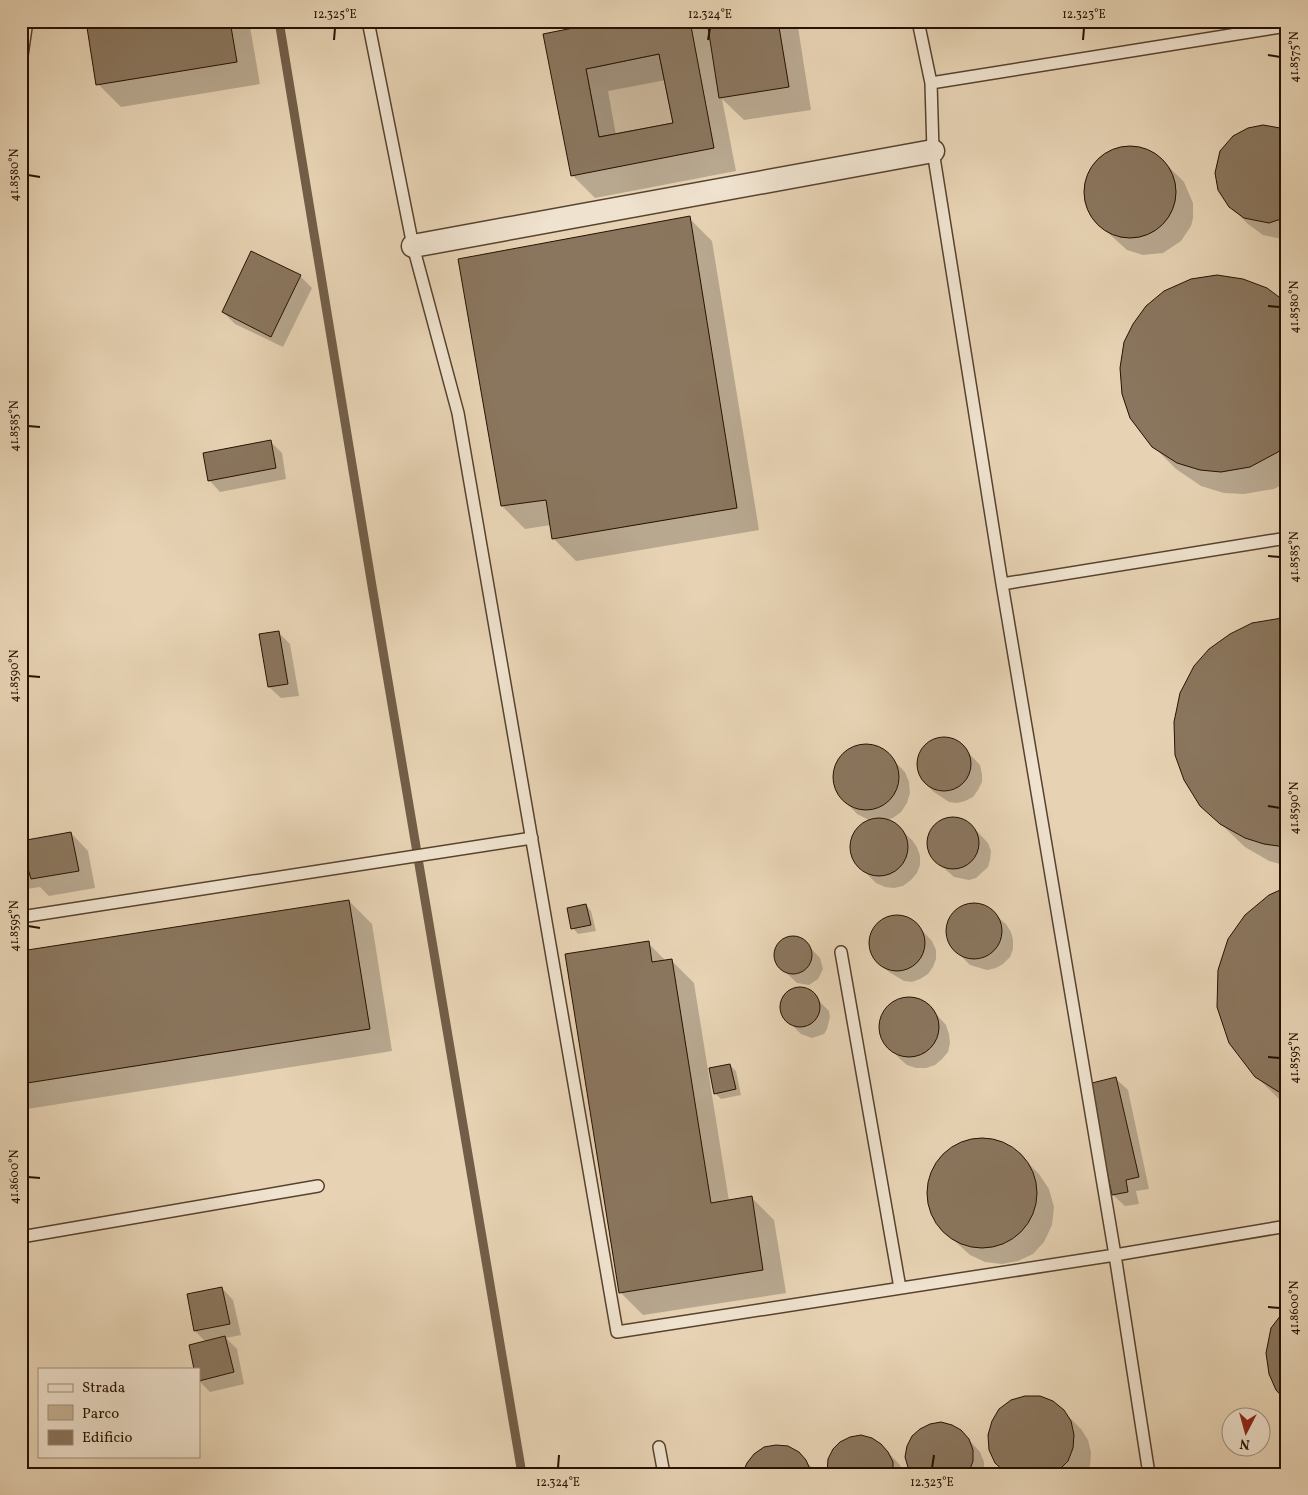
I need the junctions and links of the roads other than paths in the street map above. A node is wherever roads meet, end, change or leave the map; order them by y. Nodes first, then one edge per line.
1 (27, 21) edge
2 (368, 21) edge
3 (918, 21) edge
4 (1287, 26) edge
5 (21, 62) edge
6 (931, 83) junction
7 (933, 151) junction
8 (413, 246) junction
9 (1287, 538) edge
10 (1002, 584) junction
11 (532, 838) junction
12 (21, 917) edge
13 (841, 952) dead end
14 (318, 1186) dead end
15 (1287, 1226) edge
16 (21, 1237) edge
17 (1115, 1255) junction
18 (900, 1288) junction
19 (660, 1447) dead end
20 (664, 1474) edge
21 (1149, 1474) edge

1 - 5 lane
2 - 8 lane
3 - 6 lane
4 - 6 lane
6 - 7 lane
7 - 8 street
7 - 10 lane
8 - 11 lane
9 - 10 lane
10 - 17 lane
11 - 12 lane
11 - 18 lane
13 - 18 lane
14 - 16 lane
15 - 17 lane
17 - 18 lane
17 - 21 lane
19 - 20 lane

